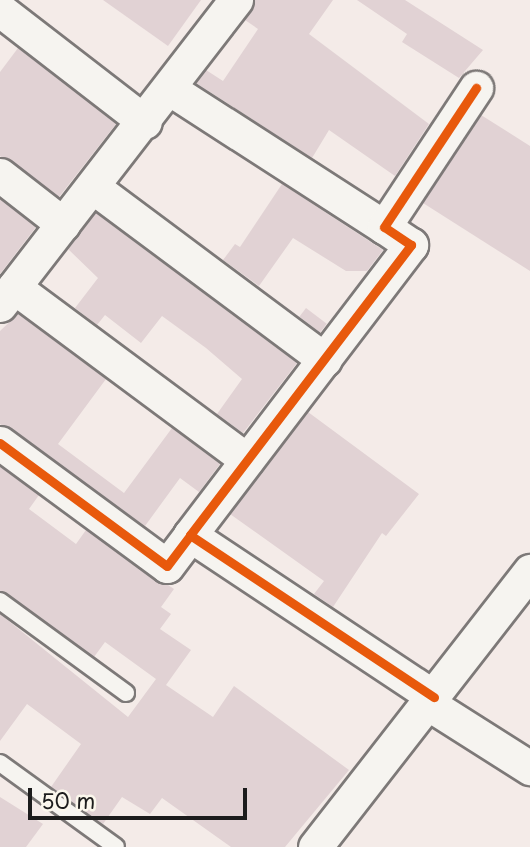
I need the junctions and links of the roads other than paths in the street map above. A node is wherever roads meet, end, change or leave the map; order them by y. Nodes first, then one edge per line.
1 (221, 5) edge
2 (0, 10) edge
3 (476, 88) dead end
4 (170, 89) junction
5 (145, 122) junction
6 (0, 175) edge
7 (93, 187) junction
8 (63, 224) junction
9 (384, 227) junction
10 (7, 296) edge
11 (325, 360) junction
12 (0, 443) edge
13 (247, 460) junction
14 (190, 535) junction
15 (530, 571) edge
16 (0, 601) edge
17 (126, 693) dead end
18 (432, 701) junction
19 (0, 763) edge
20 (530, 768) edge
21 (116, 847) edge
22 (315, 847) edge

1 - 4 street
2 - 5 street
3 - 9 street
4 - 5 street
4 - 9 street
5 - 7 street
6 - 8 street
7 - 8 street
7 - 11 street
8 - 10 street
9 - 11 street
10 - 13 street
11 - 13 street
12 - 14 street
13 - 14 street
14 - 18 street
15 - 18 street
16 - 17 lane
18 - 20 street
18 - 22 street
19 - 21 lane

